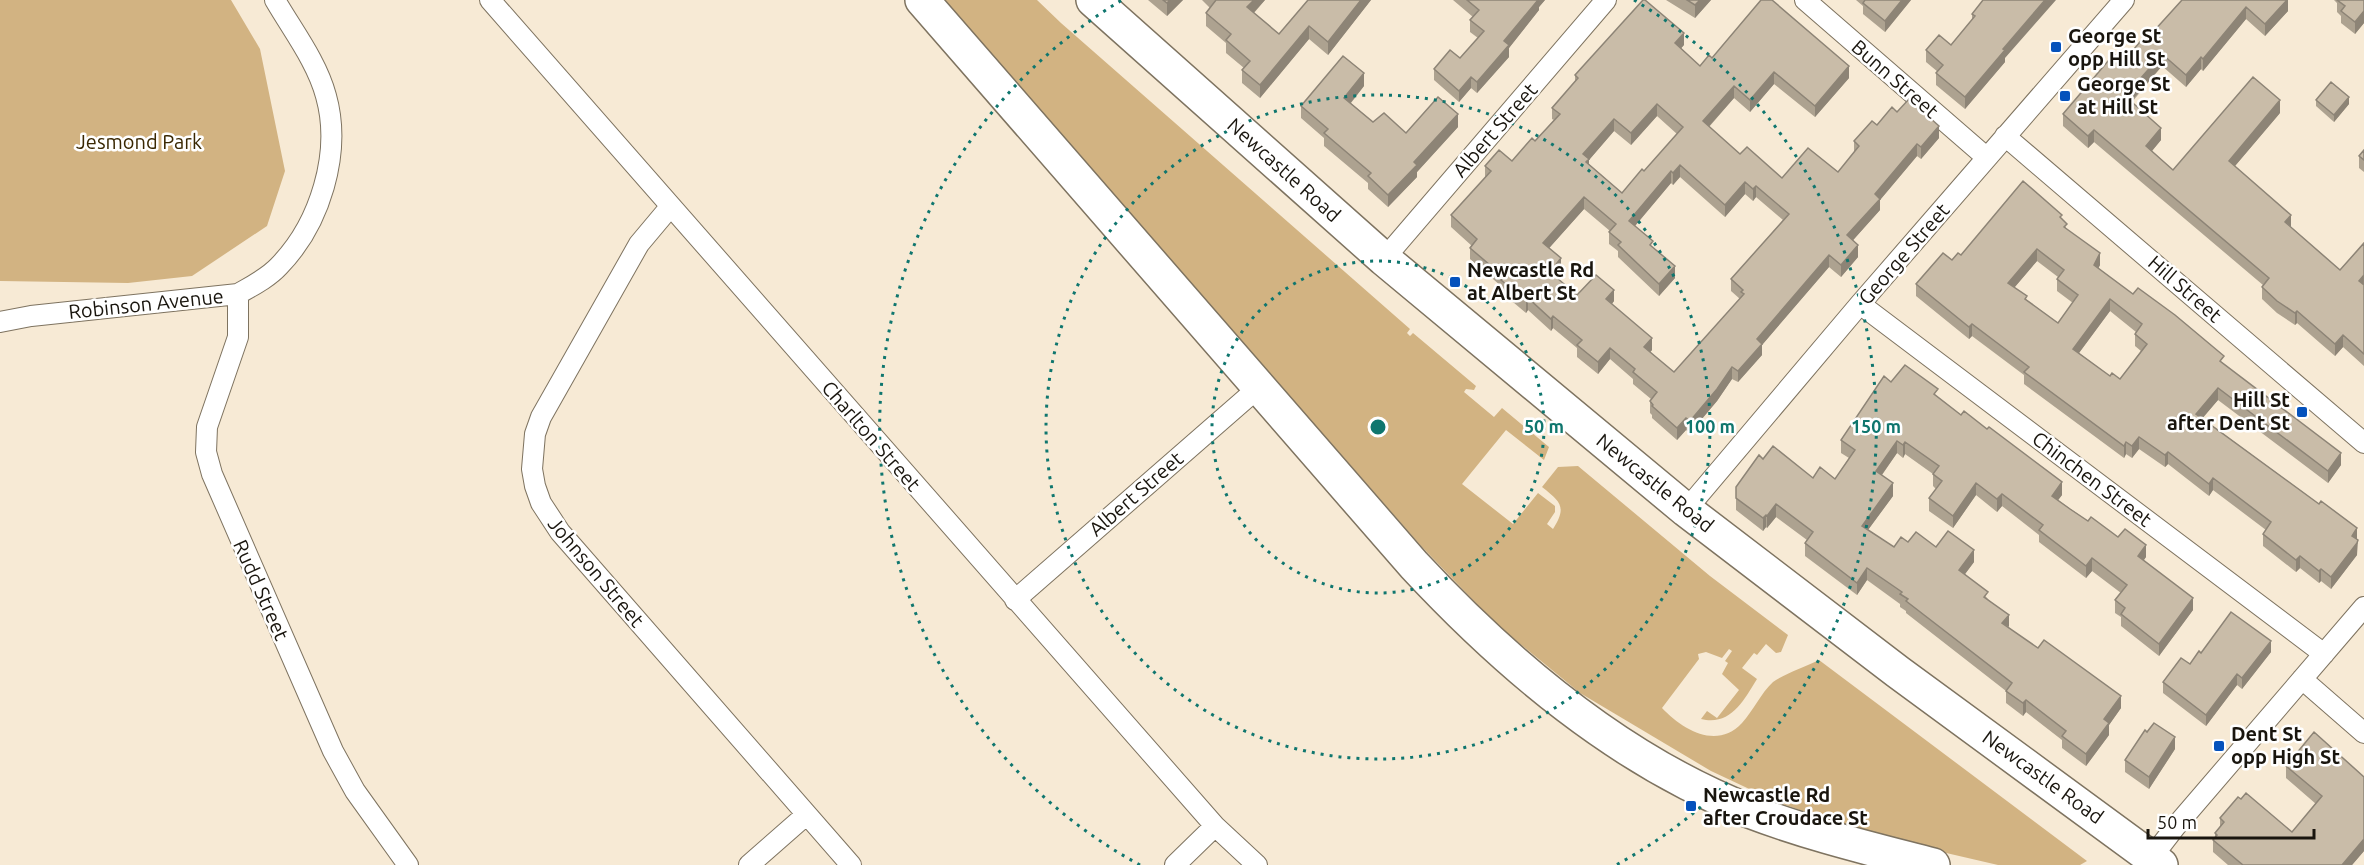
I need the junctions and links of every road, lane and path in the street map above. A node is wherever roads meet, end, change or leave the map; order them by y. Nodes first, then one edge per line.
1 (275, 0) edge
2 (490, 0) edge
3 (922, 0) edge
4 (1606, 0) edge
5 (1805, 0) edge
6 (2124, 0) edge
7 (1100, 2) edge
8 (2005, 136) junction
9 (1986, 157) junction
10 (670, 207) junction
11 (1384, 259) junction
12 (238, 294) junction
13 (1860, 304) junction
14 (0, 322) edge
15 (1258, 388) junction
16 (2364, 442) edge
17 (1686, 510) junction
18 (1015, 600) junction
19 (2364, 607) edge
20 (2324, 654) junction
21 (2302, 679) junction
22 (2364, 734) edge
23 (1750, 811) junction
24 (806, 815) junction
25 (1215, 826) junction
26 (2152, 863) edge
27 (408, 865) edge
28 (749, 865) edge
29 (850, 865) edge
30 (1175, 865) edge
31 (1257, 865) edge
32 (1850, 865) edge
33 (1933, 865) edge

1 - 12 street, Robinson Avenue
2 - 10 street, Charlton Street
3 - 15 highway
4 - 11 street, Albert Street
5 - 9 street, Bunn Street
6 - 8 street, George Street
7 - 11 highway, Newcastle Road
8 - 9 street, George Street
8 - 16 street, Hill Street
9 - 13 street, George Street
10 - 18 street, Charlton Street
10 - 24 street, Johnson Street
11 - 17 highway, Newcastle Road
12 - 14 street, Robinson Avenue
12 - 27 street, Rudd Street
13 - 17 street, George Street
13 - 20 street, Chinchen Street
15 - 18 street, Albert Street
15 - 23 highway
17 - 26 highway, Newcastle Road
18 - 25 street, Charlton Street
19 - 20 street
20 - 21 street
21 - 22 street
21 - 26 street
23 - 32 highway
23 - 33 highway
24 - 28 street
24 - 29 street, Johnson Street
25 - 30 street
25 - 31 street, Charlton Street

